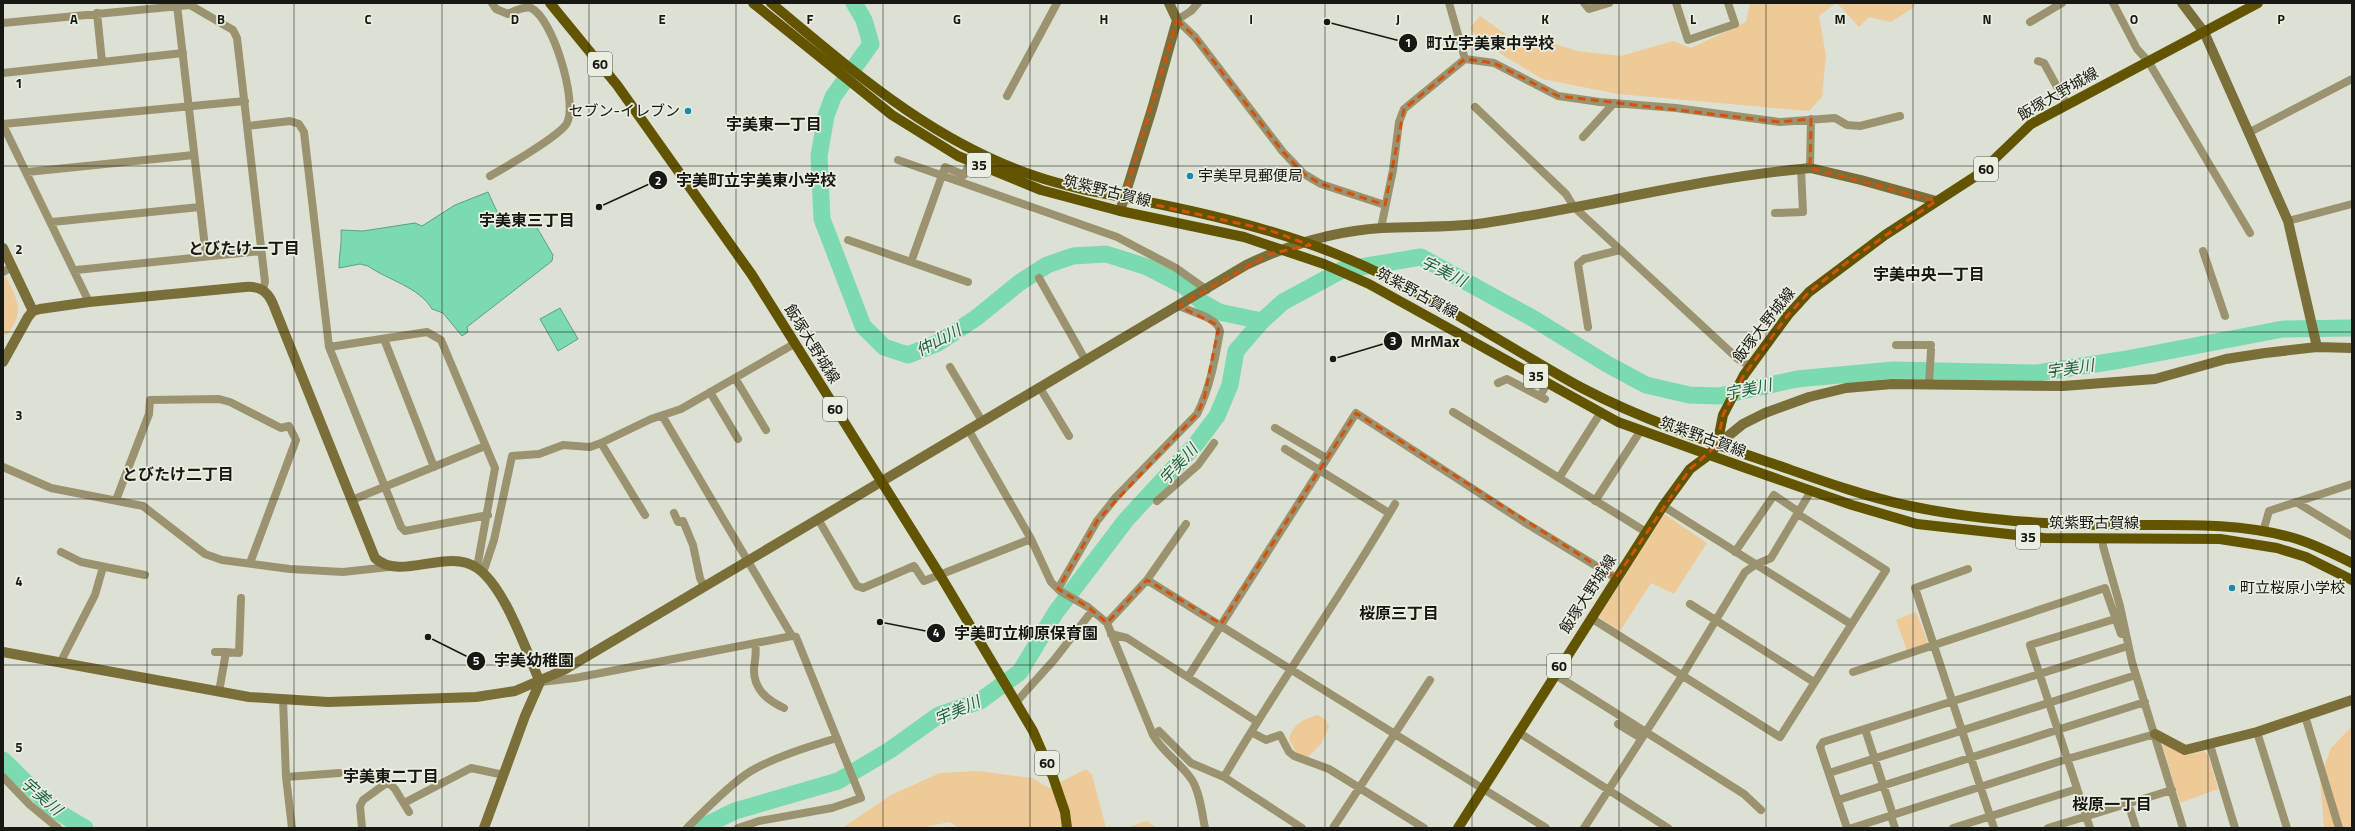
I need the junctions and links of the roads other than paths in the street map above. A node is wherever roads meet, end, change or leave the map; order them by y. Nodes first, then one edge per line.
1 (492, 3) edge
2 (550, 3) edge
3 (753, 3) edge
4 (771, 3) edge
5 (1057, 3) edge
6 (1169, 3) edge
7 (1198, 3) edge
8 (1449, 3) edge
9 (1584, 3) edge
10 (1609, 3) edge
11 (1676, 3) edge
12 (1728, 3) edge
13 (2062, 3) edge
14 (2113, 3) edge
15 (2182, 3) edge
16 (2258, 3) edge
17 (176, 4) edge
18 (97, 14) junction
19 (1177, 20) junction
20 (2030, 22) dead end
21 (3, 23) edge
22 (2204, 32) junction
23 (183, 54) junction
24 (1466, 60) junction
25 (102, 62) junction
26 (2038, 62) dead end
27 (2148, 62) junction
28 (3, 73) edge
29 (2352, 79) edge
30 (1007, 96) dead end
31 (245, 101) junction
32 (1614, 103) junction
33 (189, 105) junction
34 (2067, 105) junction
35 (1475, 108) dead end
36 (1900, 116) dead end
37 (1811, 119) junction
38 (3, 125) edge
39 (248, 126) junction
40 (2250, 132) junction
41 (1583, 137) dead end
42 (194, 155) junction
43 (898, 160) dead end
44 (971, 162) junction
45 (1805, 168) junction
46 (27, 172) junction
47 (490, 176) dead end
48 (940, 176) junction
49 (1124, 198) junction
50 (1936, 202) junction
51 (2352, 204) edge
52 (1385, 205) junction
53 (200, 207) junction
54 (1574, 207) junction
55 (1120, 211) junction
56 (1775, 213) dead end
57 (2288, 221) junction
58 (52, 222) junction
59 (1381, 228) junction
60 (2250, 233) dead end
61 (848, 240) dead end
62 (1304, 243) junction
63 (3, 248) edge
64 (1287, 250) junction
65 (1620, 250) junction
66 (262, 251) junction
67 (2203, 251) dead end
68 (206, 256) junction
69 (911, 262) junction
70 (8, 269) edge
71 (76, 270) junction
72 (1039, 278) dead end
73 (968, 282) dead end
74 (263, 289) junction
75 (1207, 290) junction
76 (89, 302) junction
77 (1181, 305) junction
78 (33, 311) junction
79 (2225, 316) dead end
80 (1588, 327) dead end
81 (384, 339) junction
82 (2316, 343) junction
83 (794, 344) junction
84 (1896, 345) dead end
85 (329, 347) junction
86 (2352, 348) edge
87 (1086, 361) junction
88 (3, 362) edge
89 (1750, 366) junction
90 (950, 367) dead end
91 (735, 378) junction
92 (1929, 381) junction
93 (1548, 382) junction
94 (1498, 383) dead end
95 (1040, 388) junction
96 (710, 392) junction
97 (1453, 412) dead end
98 (1601, 412) junction
99 (663, 417) junction
100 (982, 421) junction
101 (1275, 428) dead end
102 (968, 429) junction
103 (766, 430) dead end
104 (1641, 430) junction
105 (1069, 436) dead end
106 (738, 439) dead end
107 (601, 443) junction
108 (1214, 443) dead end
109 (1717, 445) junction
110 (485, 446) junction
111 (1285, 449) dead end
112 (1709, 455) junction
113 (1326, 458) junction
114 (3, 467) edge
115 (434, 467) junction
116 (1318, 470) junction
117 (1559, 478) junction
118 (881, 481) junction
119 (2352, 484) edge
120 (385, 488) junction
121 (1811, 491) junction
122 (116, 500) junction
123 (352, 500) junction
124 (1158, 501) dead end
125 (1595, 501) junction
126 (2296, 502) junction
127 (1394, 504) dead end
128 (1663, 506) junction
129 (674, 513) dead end
130 (1389, 513) junction
131 (1798, 513) junction
132 (488, 515) junction
133 (645, 515) dead end
134 (818, 518) junction
135 (1186, 524) dead end
136 (1646, 532) junction
137 (2263, 532) junction
138 (2352, 536) edge
139 (2103, 538) junction
140 (1031, 539) junction
141 (61, 552) dead end
142 (1735, 552) junction
143 (748, 560) junction
144 (250, 563) junction
145 (2352, 563) edge
146 (1755, 565) junction
147 (102, 567) junction
148 (389, 567) junction
149 (1968, 569) dead end
150 (480, 570) junction
151 (145, 575) dead end
152 (940, 575) junction
153 (1616, 578) junction
154 (1147, 580) junction
155 (2352, 580) edge
156 (704, 586) junction
157 (1059, 590) junction
158 (241, 598) dead end
159 (1690, 604) dead end
160 (1090, 609) junction
161 (1591, 618) junction
162 (2115, 619) junction
163 (1716, 620) junction
164 (1107, 623) junction
165 (1221, 624) junction
166 (1850, 624) junction
167 (1111, 634) junction
168 (2126, 634) junction
169 (792, 636) junction
170 (755, 643) junction
171 (1935, 645) junction
172 (2128, 646) junction
173 (3, 652) edge
174 (215, 652) dead end
175 (226, 652) junction
176 (60, 663) junction
177 (1290, 668) junction
178 (1853, 672) dead end
179 (1554, 674) junction
180 (2039, 674) junction
181 (2136, 675) junction
182 (1682, 676) junction
183 (1188, 677) junction
184 (1430, 680) dead end
185 (540, 682) junction
186 (1814, 682) junction
187 (219, 692) junction
188 (1015, 698) junction
189 (283, 699) junction
190 (1953, 700) junction
191 (2352, 701) edge
192 (2145, 702) junction
193 (2049, 703) junction
194 (784, 708) dead end
195 (2305, 716) junction
196 (1256, 721) junction
197 (1618, 724) dead end
198 (1865, 729) junction
199 (1963, 730) junction
200 (2058, 730) junction
201 (1251, 732) junction
202 (1518, 732) junction
203 (2257, 732) junction
204 (1395, 733) junction
205 (2155, 734) junction
206 (1153, 735) junction
207 (1643, 735) junction
208 (837, 738) junction
209 (2210, 745) junction
210 (1972, 757) junction
211 (1875, 758) junction
212 (2067, 759) junction
213 (1829, 772) junction
214 (339, 773) dead end
215 (504, 775) junction
216 (3, 777) edge
217 (286, 777) junction
218 (1224, 777) junction
219 (1884, 785) junction
220 (1981, 786) junction
221 (1359, 788) junction
222 (1483, 788) junction
223 (1608, 789) junction
224 (2077, 789) junction
225 (2172, 790) junction
226 (1838, 800) junction
227 (404, 803) junction
228 (2128, 803) junction
229 (1761, 810) dead end
230 (409, 812) dead end
231 (1892, 816) junction
232 (1990, 816) junction
233 (2086, 816) junction
234 (58, 828) edge
235 (292, 828) edge
236 (362, 828) edge
237 (484, 828) edge
238 (687, 828) edge
239 (738, 828) edge
240 (1067, 828) edge
241 (1205, 828) edge
242 (1302, 828) edge
243 (1333, 828) edge
244 (1424, 828) edge
245 (1458, 828) edge
246 (1546, 828) edge
247 (1584, 828) edge
248 (1668, 828) edge
249 (1847, 828) edge
250 (1852, 828) edge
251 (1895, 828) edge
252 (1953, 828) edge
253 (1994, 828) edge
254 (2048, 828) edge
255 (2090, 828) edge
256 (2136, 828) edge
257 (2183, 828) edge
258 (2235, 828) edge
259 (2287, 828) edge
260 (2339, 828) edge

1 - 47 street
2 - 83 main road, 飯塚大野城線 / 60
3 - 44 main road, 筑紫野古賀線 / 35
4 - 49 main road, 筑紫野古賀線 / 35
5 - 30 street
6 - 19 street
7 - 19 street
8 - 24 street
9 - 10 street
11 - 12 street
13 - 20 street
14 - 27 street
15 - 22 street
16 - 22 main road, 飯塚大野城線 / 60
17 - 18 street
17 - 23 street
17 - 31 street
18 - 21 street
18 - 25 street
19 - 49 street
19 - 52 street
22 - 27 main road, 飯塚大野城線 / 60
22 - 40 street
23 - 25 street
23 - 33 street
24 - 32 street
24 - 52 street
25 - 28 street
26 - 34 street
27 - 34 main road, 飯塚大野城線 / 60
27 - 60 street
29 - 40 street
31 - 33 street
31 - 39 street
32 - 37 street
32 - 41 street
33 - 38 street
33 - 42 street
34 - 50 main road, 飯塚大野城線 / 60
35 - 54 street
36 - 37 street
37 - 45 street
38 - 46 street
39 - 66 street
39 - 85 street
40 - 57 street
42 - 46 street
42 - 53 street
43 - 48 street
44 - 48 street
44 - 55 main road, 筑紫野古賀線 / 35
45 - 50 street
45 - 54 street
45 - 56 street
46 - 58 street
48 - 69 street
48 - 75 street
49 - 55 street
49 - 62 main road, 筑紫野古賀線 / 35
50 - 89 main road, 飯塚大野城線 / 60
51 - 57 street
52 - 59 street
53 - 58 street
53 - 68 street
54 - 59 street
54 - 65 street
55 - 64 main road, 筑紫野古賀線 / 35
57 - 82 street
58 - 71 street
59 - 62 street
61 - 69 street
62 - 64 street
62 - 109 main road, 筑紫野古賀線 / 35
63 - 70 street
64 - 75 street
64 - 93 main road, 筑紫野古賀線 / 35
65 - 80 street
65 - 89 street
66 - 68 street
66 - 74 street
67 - 79 street
68 - 71 street
69 - 73 street
70 - 78 street
71 - 76 street
72 - 87 street
74 - 76 street
74 - 123 street
75 - 77 street
76 - 78 street
77 - 87 street
77 - 157 street
78 - 88 street
81 - 85 street
81 - 110 street
81 - 115 street
82 - 86 street
82 - 92 street
83 - 91 street
83 - 118 main road, 飯塚大野城線 / 60
84 - 92 street
85 - 120 street
87 - 95 street
89 - 109 main road, 飯塚大野城線 / 60
90 - 100 street
91 - 96 street
91 - 103 street
92 - 109 street
93 - 94 street
93 - 98 main road, 筑紫野古賀線 / 35
95 - 100 street
95 - 105 street
96 - 99 street
96 - 106 street
97 - 117 street
98 - 104 main road, 筑紫野古賀線 / 35
98 - 117 street
99 - 107 street
99 - 143 street
100 - 102 street
101 - 113 street
102 - 118 street
102 - 140 street
104 - 112 main road, 筑紫野古賀線 / 35
104 - 125 street
107 - 133 street
107 - 150 street
108 - 124 street
109 - 112 main road, 飯塚大野城線 / 60
109 - 137 main road, 筑紫野古賀線 / 35
110 - 115 street
110 - 132 street
111 - 116 street
112 - 121 main road, 筑紫野古賀線 / 35
112 - 128 main road, 飯塚大野城線 / 60
113 - 116 street
113 - 153 street
114 - 122 street
115 - 120 street
116 - 130 street
116 - 165 street
117 - 125 street
118 - 134 street
118 - 152 main road, 飯塚大野城線 / 60
119 - 126 street
120 - 123 street
120 - 132 street
121 - 131 street
121 - 139 main road, 筑紫野古賀線 / 35
122 - 144 street
122 - 144 street
123 - 148 street
125 - 136 street
126 - 137 street
126 - 138 street
127 - 130 street
128 - 136 main road, 飯塚大野城線 / 60
128 - 142 street
129 - 156 street
130 - 177 street
131 - 142 street
131 - 146 street
131 - 166 street
132 - 150 street
134 - 143 street
134 - 152 street
135 - 154 street
136 - 153 main road, 飯塚大野城線 / 60
137 - 145 main road, 筑紫野古賀線 / 35
139 - 155 main road, 筑紫野古賀線 / 35
139 - 168 street
140 - 152 street
140 - 157 street
141 - 147 street
142 - 146 street
143 - 156 street
143 - 169 street
144 - 148 street
146 - 163 street
146 - 166 street
147 - 151 street
147 - 176 street
148 - 150 street
149 - 171 street
150 - 185 street
152 - 188 main road, 飯塚大野城線 / 60
153 - 161 main road, 飯塚大野城線 / 60
154 - 164 street
154 - 165 street
156 - 185 street
157 - 160 street
158 - 175 street
159 - 163 street
160 - 164 street
160 - 188 street
161 - 179 main road, 飯塚大野城線 / 60
161 - 182 street
162 - 168 street
162 - 171 street
162 - 180 street
163 - 182 street
163 - 186 street
164 - 167 street
165 - 177 street
165 - 183 street
166 - 186 street
167 - 183 street
167 - 206 street
168 - 172 street
169 - 170 street
169 - 208 street
170 - 185 street
170 - 194 street
171 - 178 street
171 - 190 street
172 - 180 street
172 - 181 street
173 - 176 street
174 - 175 street
175 - 187 street
176 - 187 street
177 - 196 street
177 - 204 street
179 - 202 main road, 飯塚大野城線 / 60
179 - 207 street
180 - 190 street
180 - 193 street
181 - 192 street
181 - 193 street
182 - 186 street
182 - 207 street
183 - 196 street
184 - 204 street
185 - 189 street
185 - 215 street
187 - 189 street
188 - 240 main road, 飯塚大野城線 / 60
189 - 217 street
190 - 198 street
190 - 199 street
191 - 195 street
192 - 200 street
192 - 205 street
193 - 199 street
193 - 200 street
195 - 203 street
195 - 260 street
196 - 201 street
197 - 207 street
198 - 211 street
198 - 213 street
199 - 210 street
199 - 211 street
200 - 210 street
200 - 212 street
201 - 218 street
201 - 221 street
202 - 222 main road, 飯塚大野城線 / 60
202 - 223 street
203 - 209 street
203 - 259 street
204 - 221 street
204 - 222 street
205 - 209 street
205 - 212 street
205 - 225 street
206 - 218 street
206 - 241 street
207 - 223 street
207 - 229 street
208 - 238 street
208 - 239 street
209 - 258 street
210 - 219 street
210 - 220 street
211 - 213 street
211 - 219 street
212 - 220 street
212 - 224 street
213 - 226 street
214 - 217 street
215 - 227 street
215 - 237 street
216 - 234 street
217 - 235 street
218 - 242 street
219 - 226 street
219 - 231 street
220 - 231 street
220 - 232 street
221 - 243 street
221 - 244 street
222 - 245 main road, 飯塚大野城線 / 60
222 - 246 street
223 - 247 street
223 - 248 street
224 - 232 street
224 - 233 street
225 - 228 street
225 - 257 street
226 - 249 street
227 - 230 street
227 - 236 street
228 - 233 street
228 - 256 street
231 - 250 street
231 - 251 street
232 - 252 street
232 - 253 street
233 - 254 street
233 - 255 street

